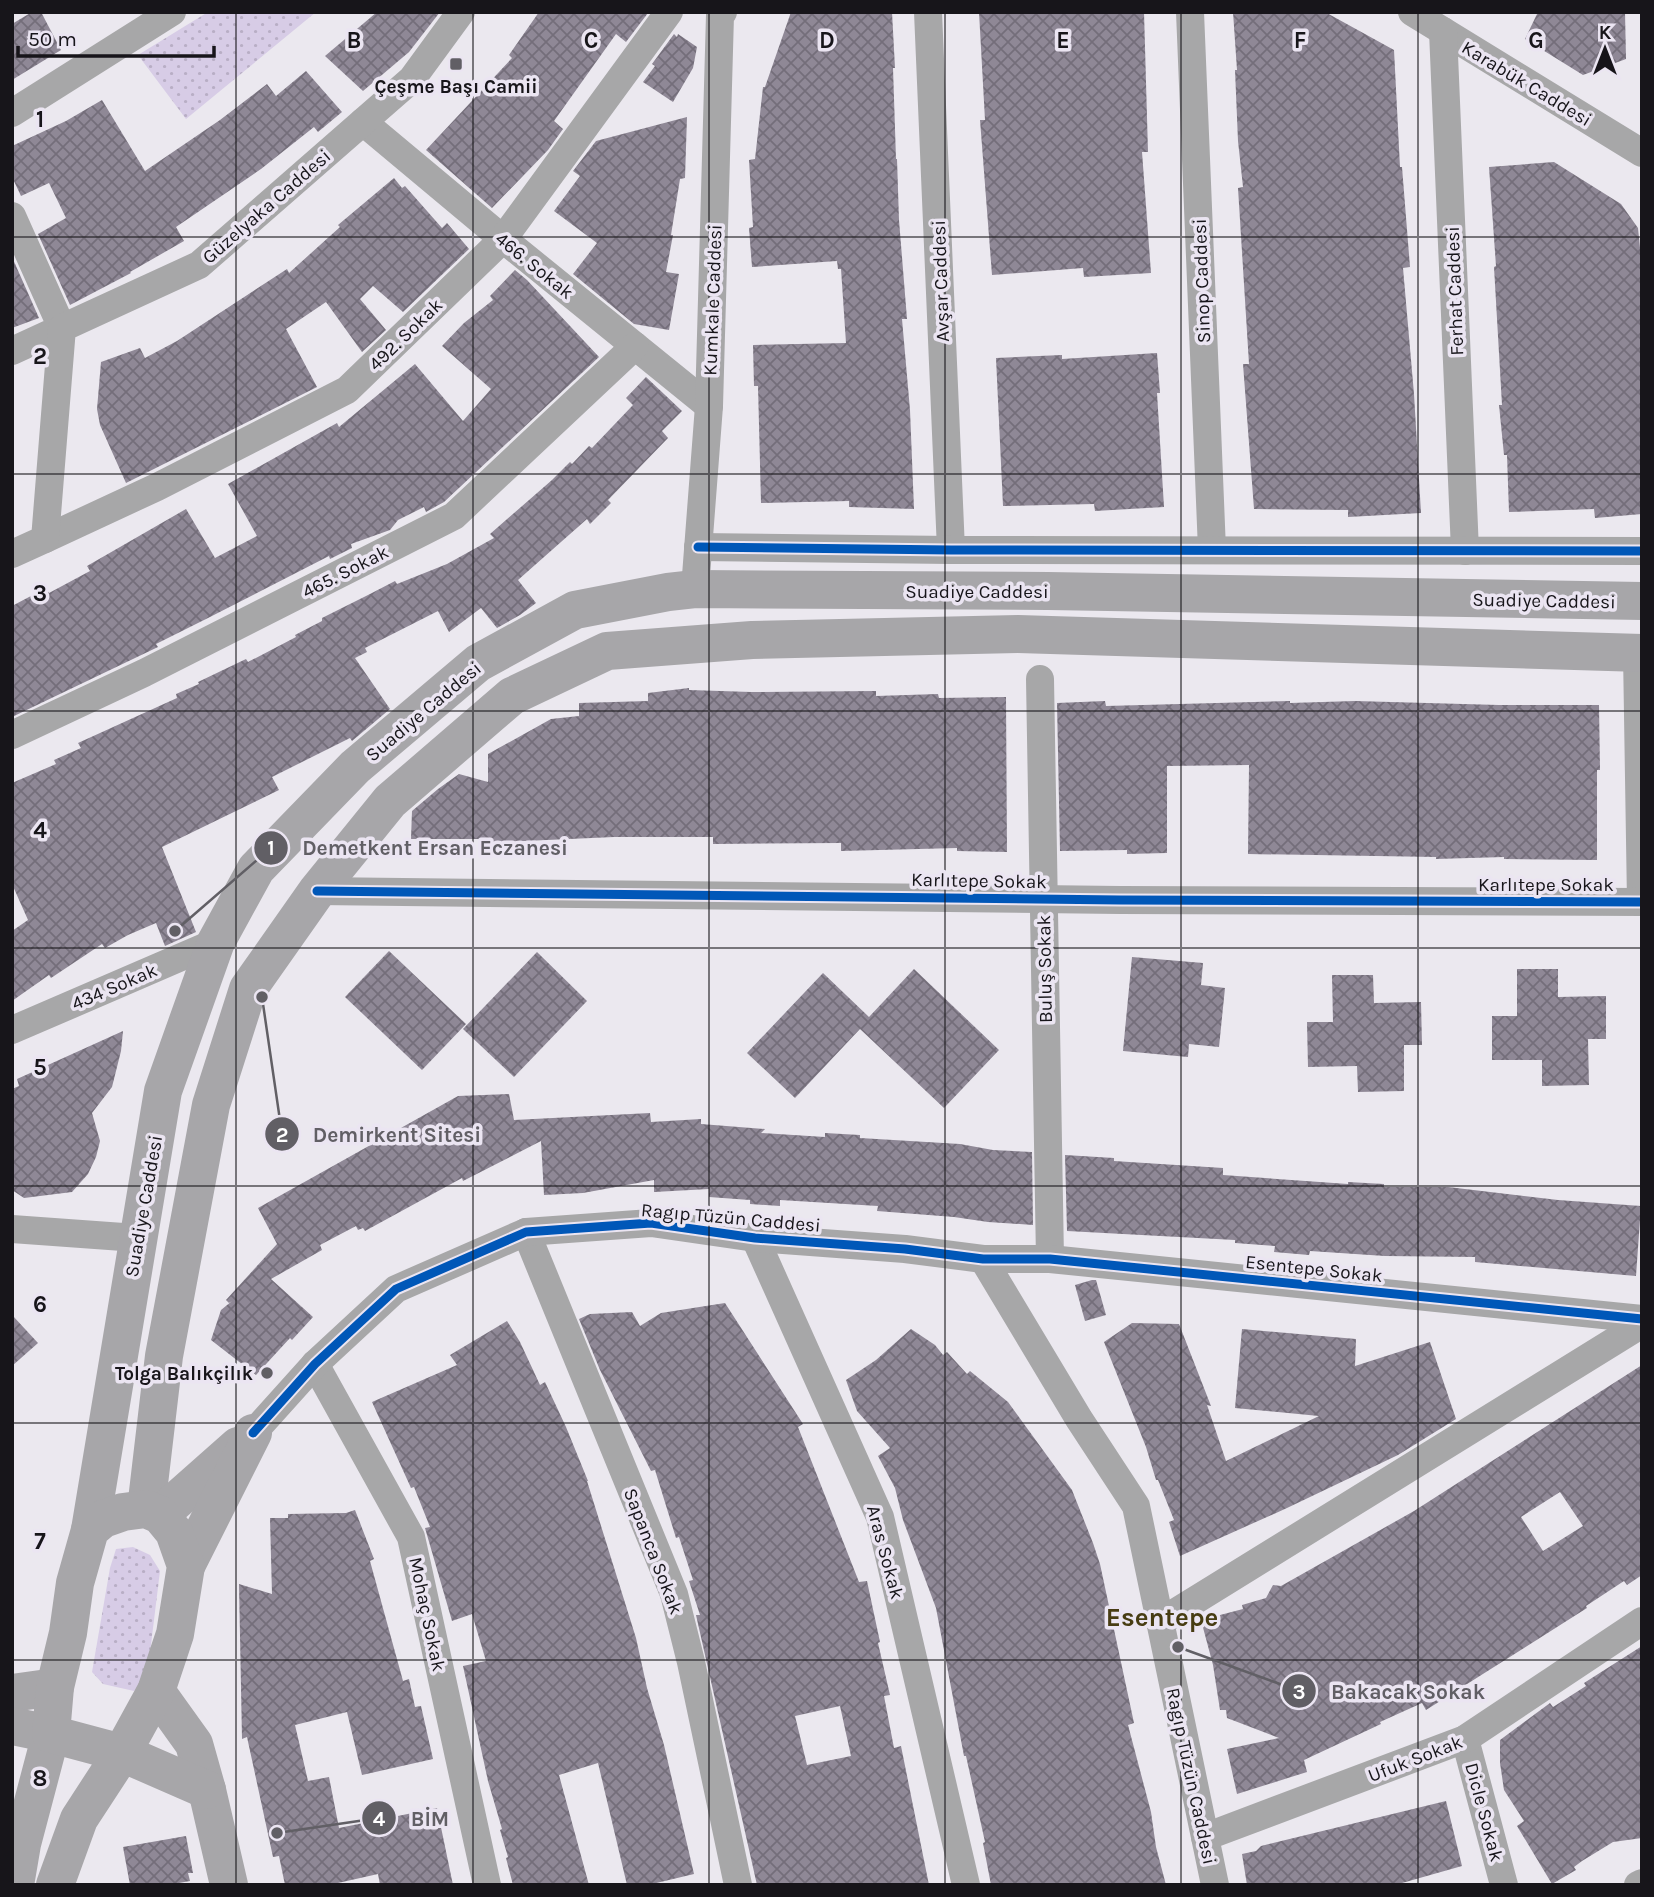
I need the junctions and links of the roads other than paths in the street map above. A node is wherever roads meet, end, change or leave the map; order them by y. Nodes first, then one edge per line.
1 (172, 12) edge
2 (461, 12) edge
3 (669, 12) edge
4 (928, 12) edge
5 (1190, 12) edge
6 (1412, 12) edge
7 (719, 13) edge
8 (1443, 31) junction
9 (12, 113) edge
10 (363, 122) junction
11 (1642, 153) edge
12 (12, 216) edge
13 (503, 239) junction
14 (62, 328) junction
15 (635, 346) junction
16 (12, 351) edge
17 (709, 406) junction
18 (45, 539) junction
19 (698, 547) junction
20 (951, 550) junction
21 (1212, 550) junction
22 (1465, 551) junction
23 (1642, 551) edge
24 (12, 554) edge
25 (695, 589) junction
26 (1642, 601) edge
27 (1639, 653) edge
28 (1040, 679) dead end
29 (12, 735) edge
30 (317, 891) junction
31 (1043, 899) junction
32 (1641, 902) edge
33 (216, 943) junction
34 (12, 1030) edge
35 (12, 1229) edge
36 (526, 1232) junction
37 (137, 1237) junction
38 (755, 1237) junction
39 (983, 1259) junction
40 (1050, 1259) junction
41 (1642, 1322) edge
42 (315, 1364) junction
43 (253, 1433) junction
44 (153, 1512) junction
45 (90, 1530) junction
46 (186, 1566) junction
47 (1642, 1620) edge
48 (1160, 1622) junction
49 (55, 1687) junction
50 (156, 1691) junction
51 (12, 1693) edge
52 (12, 1726) edge
53 (51, 1734) junction
54 (1465, 1740) junction
55 (122, 1753) junction
56 (207, 1790) junction
57 (1205, 1837) junction
58 (15, 1885) edge
59 (55, 1885) edge
60 (229, 1885) edge
61 (487, 1885) edge
62 (738, 1885) edge
63 (966, 1885) edge
64 (1215, 1885) edge
65 (1504, 1885) edge

1 - 9 street
2 - 10 street, Güzelyaka Caddesi
3 - 13 street, 492. Sokak
4 - 20 street, Avşar Caddesi
5 - 21 street, Sinop Caddesi
6 - 8 street, Karabük Caddesi
7 - 17 street, Kumkale Caddesi
8 - 11 street, Karabük Caddesi
8 - 22 street, Ferhat Caddesi
10 - 13 street, 466. Sokak
10 - 14 street, Güzelyaka Caddesi
12 - 14 street
13 - 15 street, 466. Sokak
13 - 18 street, 492. Sokak
14 - 16 street, Güzelyaka Caddesi
14 - 18 street
15 - 17 street, 466. Sokak
15 - 29 street, 465. Sokak
17 - 19 street, Kumkale Caddesi
18 - 24 street
19 - 20 street
19 - 25 street, Kumkale Caddesi
20 - 21 street
21 - 22 street
22 - 23 street
25 - 26 main road, Suadiye Caddesi
25 - 33 main road, Suadiye Caddesi
27 - 30 main road
27 - 32 street
28 - 31 street, Buluş Sokak
30 - 31 street, Karlıtepe Sokak
30 - 44 main road
31 - 32 street, Karlıtepe Sokak
31 - 40 street, Buluş Sokak
33 - 34 street, 434 Sokak
33 - 37 main road, Suadiye Caddesi
35 - 37 street
36 - 38 street, Ragıp Tüzün Caddesi
36 - 42 street, Ragıp Tüzün Caddesi
36 - 62 street, Sapanca Sokak
37 - 45 main road, Suadiye Caddesi
38 - 39 street, Ragıp Tüzün Caddesi
38 - 63 street, Aras Sokak
39 - 40 street, Esentepe Sokak
39 - 48 street, Ragıp Tüzün Caddesi
40 - 41 street, Esentepe Sokak
41 - 48 street
42 - 43 street, Ragıp Tüzün Caddesi
42 - 61 street, Mohaç Sokak
43 - 44 main road, Ragıp Tüzün Caddesi
43 - 46 main road, Ragıp Tüzün Caddesi
44 - 45 main road
44 - 46 main road
45 - 49 main road, Suadiye Caddesi
46 - 50 main road
47 - 54 street, Ufuk Sokak
48 - 57 street, Ragıp Tüzün Caddesi
49 - 51 main road
49 - 53 main road, Suadiye Caddesi
50 - 55 main road
50 - 56 main road
52 - 53 main road
53 - 55 main road
53 - 58 main road, Suadiye Caddesi
54 - 57 street, Ufuk Sokak
54 - 65 street, Dicle Sokak
55 - 56 main road
55 - 59 main road
56 - 60 main road
57 - 64 street, Ragıp Tüzün Caddesi

